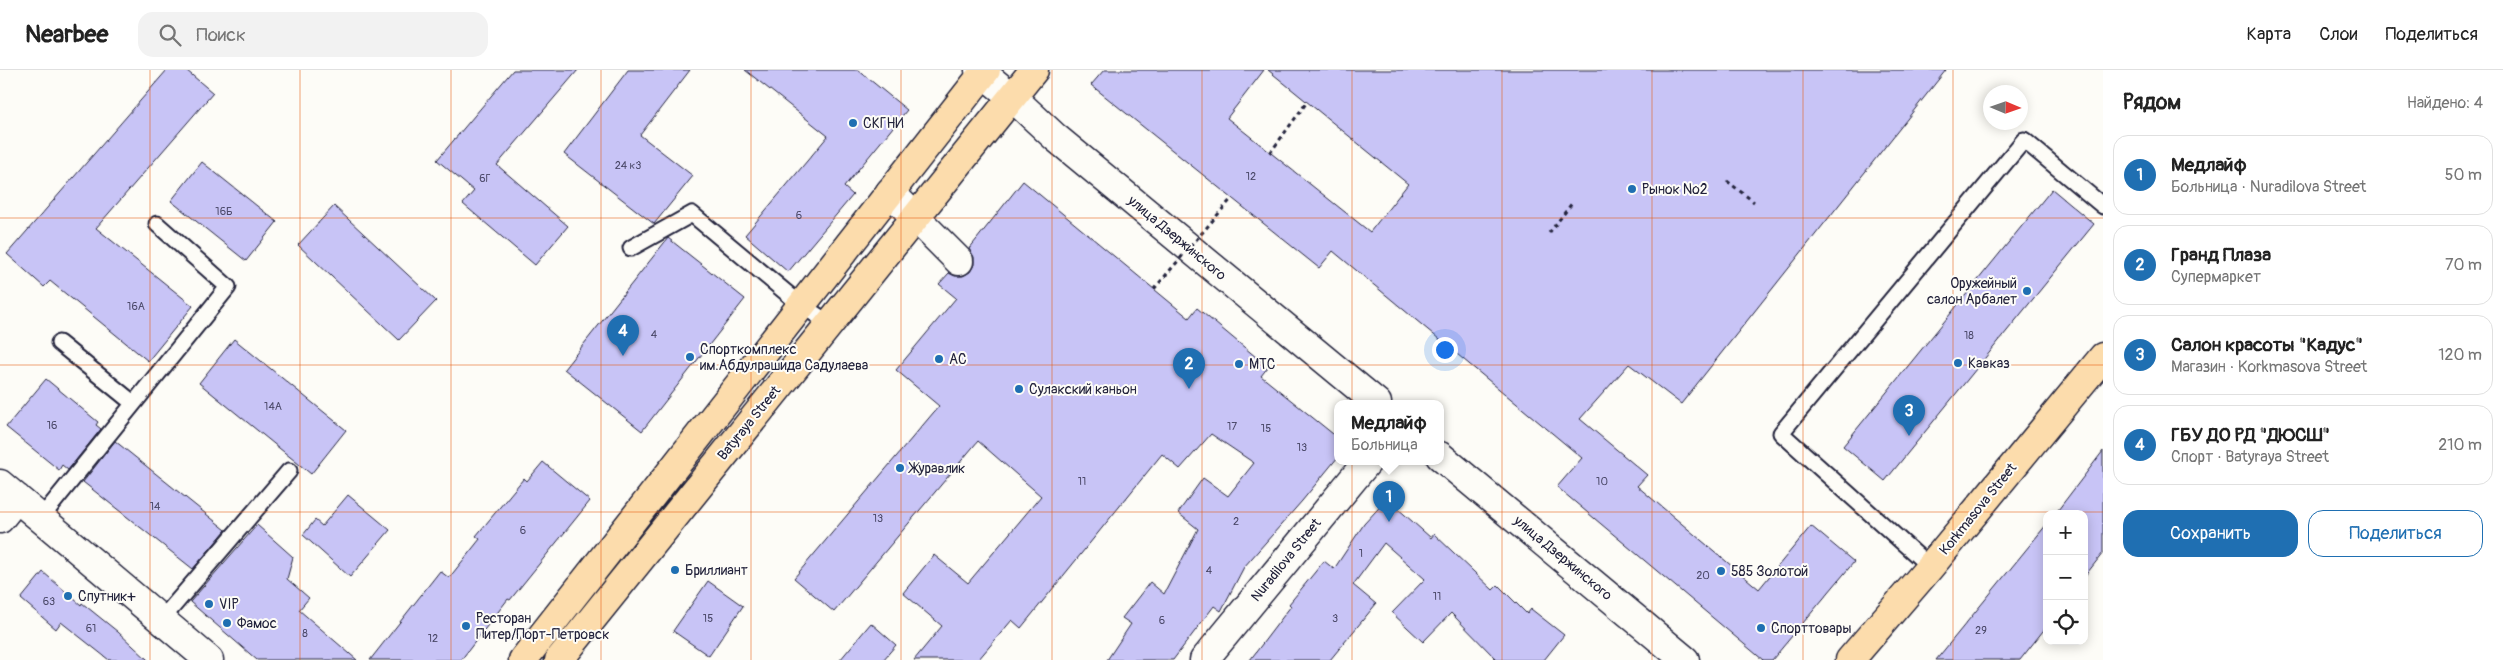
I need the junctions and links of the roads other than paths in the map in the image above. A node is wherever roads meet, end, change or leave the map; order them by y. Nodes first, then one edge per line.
1 (1034, 70) edge
2 (983, 71) edge
3 (1012, 97) junction
4 (890, 192) junction
5 (2103, 206) edge
6 (917, 217) junction
7 (157, 224) dead end
8 (631, 248) dead end
9 (958, 262) dead end
10 (801, 305) junction
11 (829, 323) junction
12 (59, 343) dead end
13 (2103, 356) edge
14 (1373, 400) edge
15 (133, 404) junction
16 (1444, 459) edge
17 (1365, 465) edge
18 (289, 471) dead end
19 (8, 491) edge
20 (41, 518) junction
21 (0, 519) edge
22 (1930, 567) junction
23 (162, 619) junction
24 (209, 660) edge
25 (523, 660) edge
26 (559, 660) edge
27 (1204, 660) edge
28 (1686, 660) edge
29 (1850, 660) edge

1 - 3 main road, Batyraya Street
2 - 3 street, улица Дзержинского
2 - 4 main road
3 - 6 main road, Batyraya Street
3 - 14 street, улица Дзержинского
4 - 6 street
4 - 10 main road
5 - 22 lane
6 - 9 street
6 - 11 main road, Batyraya Street
7 - 15 lane
8 - 10 lane
10 - 11 lane
10 - 25 main road
11 - 26 main road, Batyraya Street
12 - 15 lane
13 - 22 main road, Korkmasova Street
15 - 20 lane
16 - 28 street, улица Дзержинского
17 - 27 street, Nuradilova Street
18 - 23 lane
19 - 20 street
19 - 21 street
20 - 23 street
22 - 29 main road, Korkmasova Street
23 - 24 street

